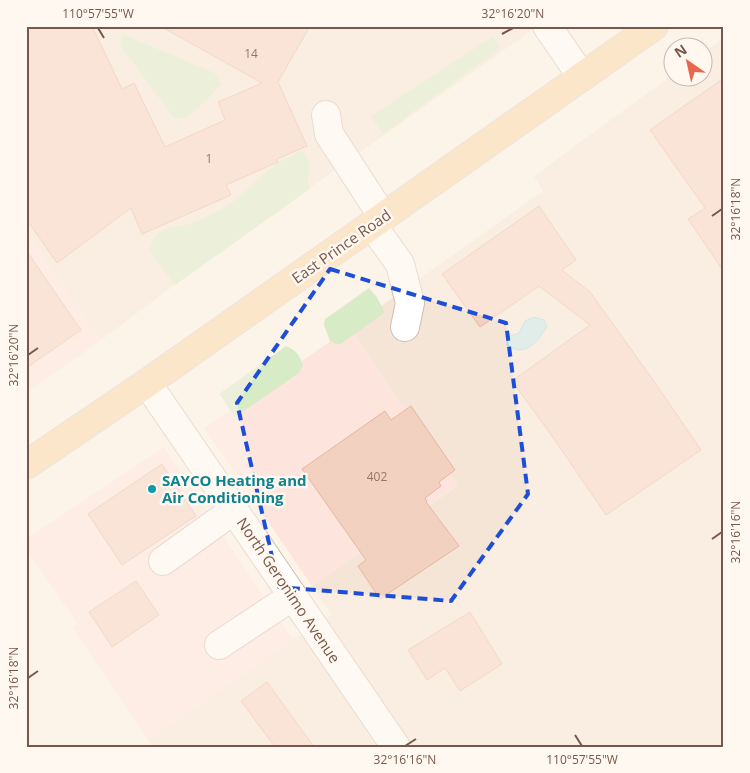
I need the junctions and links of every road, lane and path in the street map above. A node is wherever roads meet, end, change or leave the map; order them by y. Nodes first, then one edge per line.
1 (547, 26) edge
2 (654, 26) edge
3 (582, 77) junction
4 (326, 115) dead end
5 (377, 221) junction
6 (405, 327) dead end
7 (148, 383) junction
8 (26, 465) edge
9 (234, 510) junction
10 (163, 561) dead end
11 (293, 596) junction
12 (219, 645) dead end
13 (396, 747) edge

1 - 3 street
2 - 3 main road, East Prince Road
3 - 5 main road, East Prince Road
4 - 5 street
5 - 6 street
5 - 7 main road, East Prince Road
7 - 8 main road, East Prince Road
7 - 9 street, North Geronimo Avenue
9 - 10 street
9 - 11 street, North Geronimo Avenue
11 - 12 street
11 - 13 street, North Geronimo Avenue

